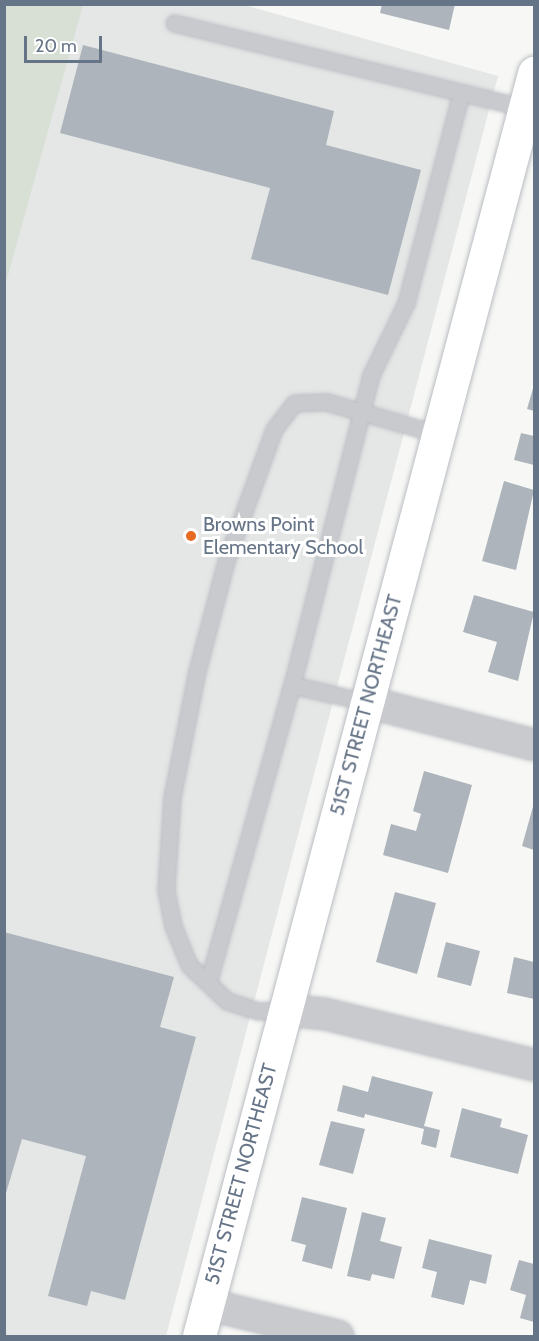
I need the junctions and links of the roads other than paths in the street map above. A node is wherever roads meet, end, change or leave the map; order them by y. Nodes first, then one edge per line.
1 (174, 22) dead end
2 (534, 73) edge
3 (461, 94) junction
4 (525, 108) junction
5 (362, 414) junction
6 (438, 434) junction
7 (292, 685) junction
8 (367, 702) junction
9 (534, 745) edge
10 (208, 983) junction
11 (284, 1010) junction
12 (534, 1065) edge
13 (206, 1304) junction
14 (199, 1336) edge
15 (338, 1336) edge

1 - 3 lane
2 - 4 street, 51ST STREET NORTHEAST
3 - 4 lane
3 - 5 lane
4 - 6 street, 51ST STREET NORTHEAST
5 - 6 lane
5 - 7 lane
5 - 10 lane
6 - 8 street, 51ST STREET NORTHEAST
7 - 8 lane
7 - 10 lane
8 - 9 street
8 - 11 street, 51ST STREET NORTHEAST
10 - 11 lane
11 - 12 street
11 - 13 street, 51ST STREET NORTHEAST
13 - 14 street, 51ST STREET NORTHEAST
13 - 15 street

